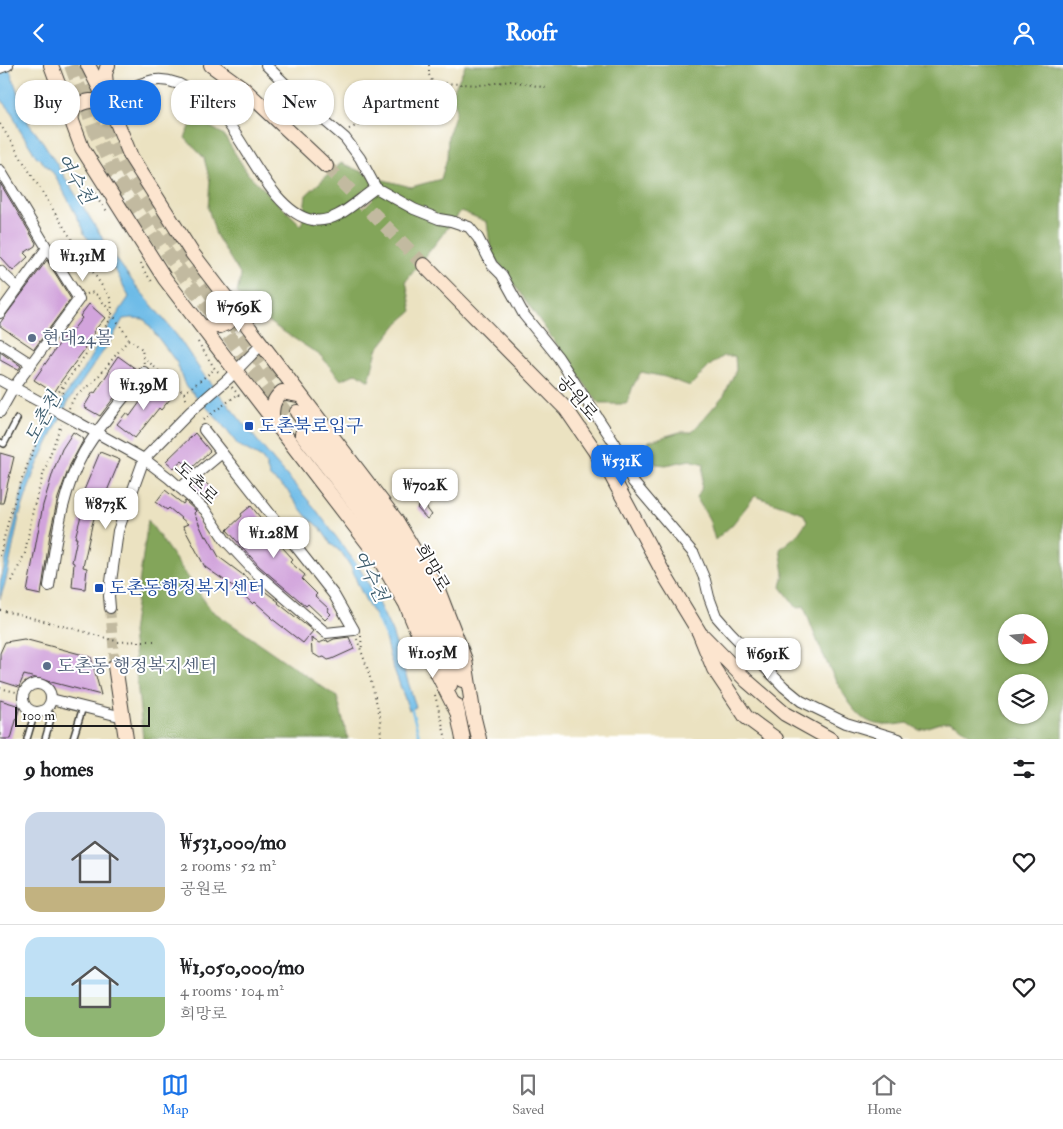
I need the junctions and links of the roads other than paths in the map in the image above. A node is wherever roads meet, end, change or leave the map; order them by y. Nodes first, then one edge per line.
1 (8, 65) edge
2 (51, 65) edge
3 (88, 65) edge
4 (108, 65) edge
5 (211, 65) edge
6 (266, 65) edge
7 (0, 68) edge
8 (57, 80) edge
9 (96, 80) edge
10 (105, 80) edge
11 (156, 80) edge
12 (73, 125) edge
13 (118, 125) edge
14 (326, 166) tunnel mouth
15 (1, 174) edge
16 (376, 188) junction
17 (47, 248) junction
18 (424, 265) tunnel mouth
19 (0, 271) edge
20 (18, 288) junction
21 (230, 302) junction
22 (0, 313) edge
23 (203, 327) junction
24 (0, 344) edge
25 (262, 344) junction
26 (31, 364) junction
27 (144, 372) road end
28 (231, 374) junction
29 (0, 380) edge
30 (14, 387) junction
31 (299, 395) junction
32 (0, 412) edge
33 (272, 418) junction
34 (17, 419) dead end
35 (204, 423) road end
36 (97, 433) junction
37 (0, 442) edge
38 (222, 453) junction
39 (144, 459) junction
40 (180, 488) junction
41 (49, 586) dead end
42 (110, 608) tunnel mouth
43 (699, 631) junction
44 (115, 667) tunnel mouth
45 (51, 699) junction
46 (83, 707) junction
47 (39, 711) junction
48 (473, 711) junction
49 (458, 714) junction
50 (123, 717) junction
51 (27, 739) edge
52 (45, 739) edge
53 (73, 739) edge
54 (126, 739) edge
55 (463, 739) edge
56 (478, 739) edge
57 (776, 739) edge
58 (830, 739) edge
59 (899, 739) edge

1 - 7 street
2 - 8 main road
3 - 9 main road
4 - 10 main road
5 - 14 main road
6 - 16 street
11 - 16 street
12 - 23 main road
13 - 21 main road
15 - 17 street
16 - 59 street
17 - 20 street
17 - 26 street
18 - 43 main road, 공원로
19 - 20 street
20 - 22 street
21 - 23 main road
21 - 25 main road
23 - 28 main road
24 - 26 street
25 - 28 street
25 - 31 main road
26 - 30 street
27 - 36 street
28 - 33 main road
28 - 39 street
29 - 30 street
30 - 32 street
30 - 36 street, 도촌로, bridge
31 - 33 main road
31 - 48 main road
33 - 49 main road
34 - 37 lane
35 - 38 street
36 - 39 street, 도촌로
36 - 41 street
38 - 40 street
38 - 40 street, 도촌로
39 - 40 street, 도촌로
39 - 42 street
43 - 57 main road, 공원로
43 - 58 main road, 공원로
44 - 50 main road
45 - 46 street
45 - 47 street
45 - 47 street
46 - 50 street
46 - 53 lane
47 - 51 lane
47 - 52 lane
48 - 49 main road, 희망로
48 - 56 main road, 희망로
49 - 55 main road, 희망로
50 - 54 main road

